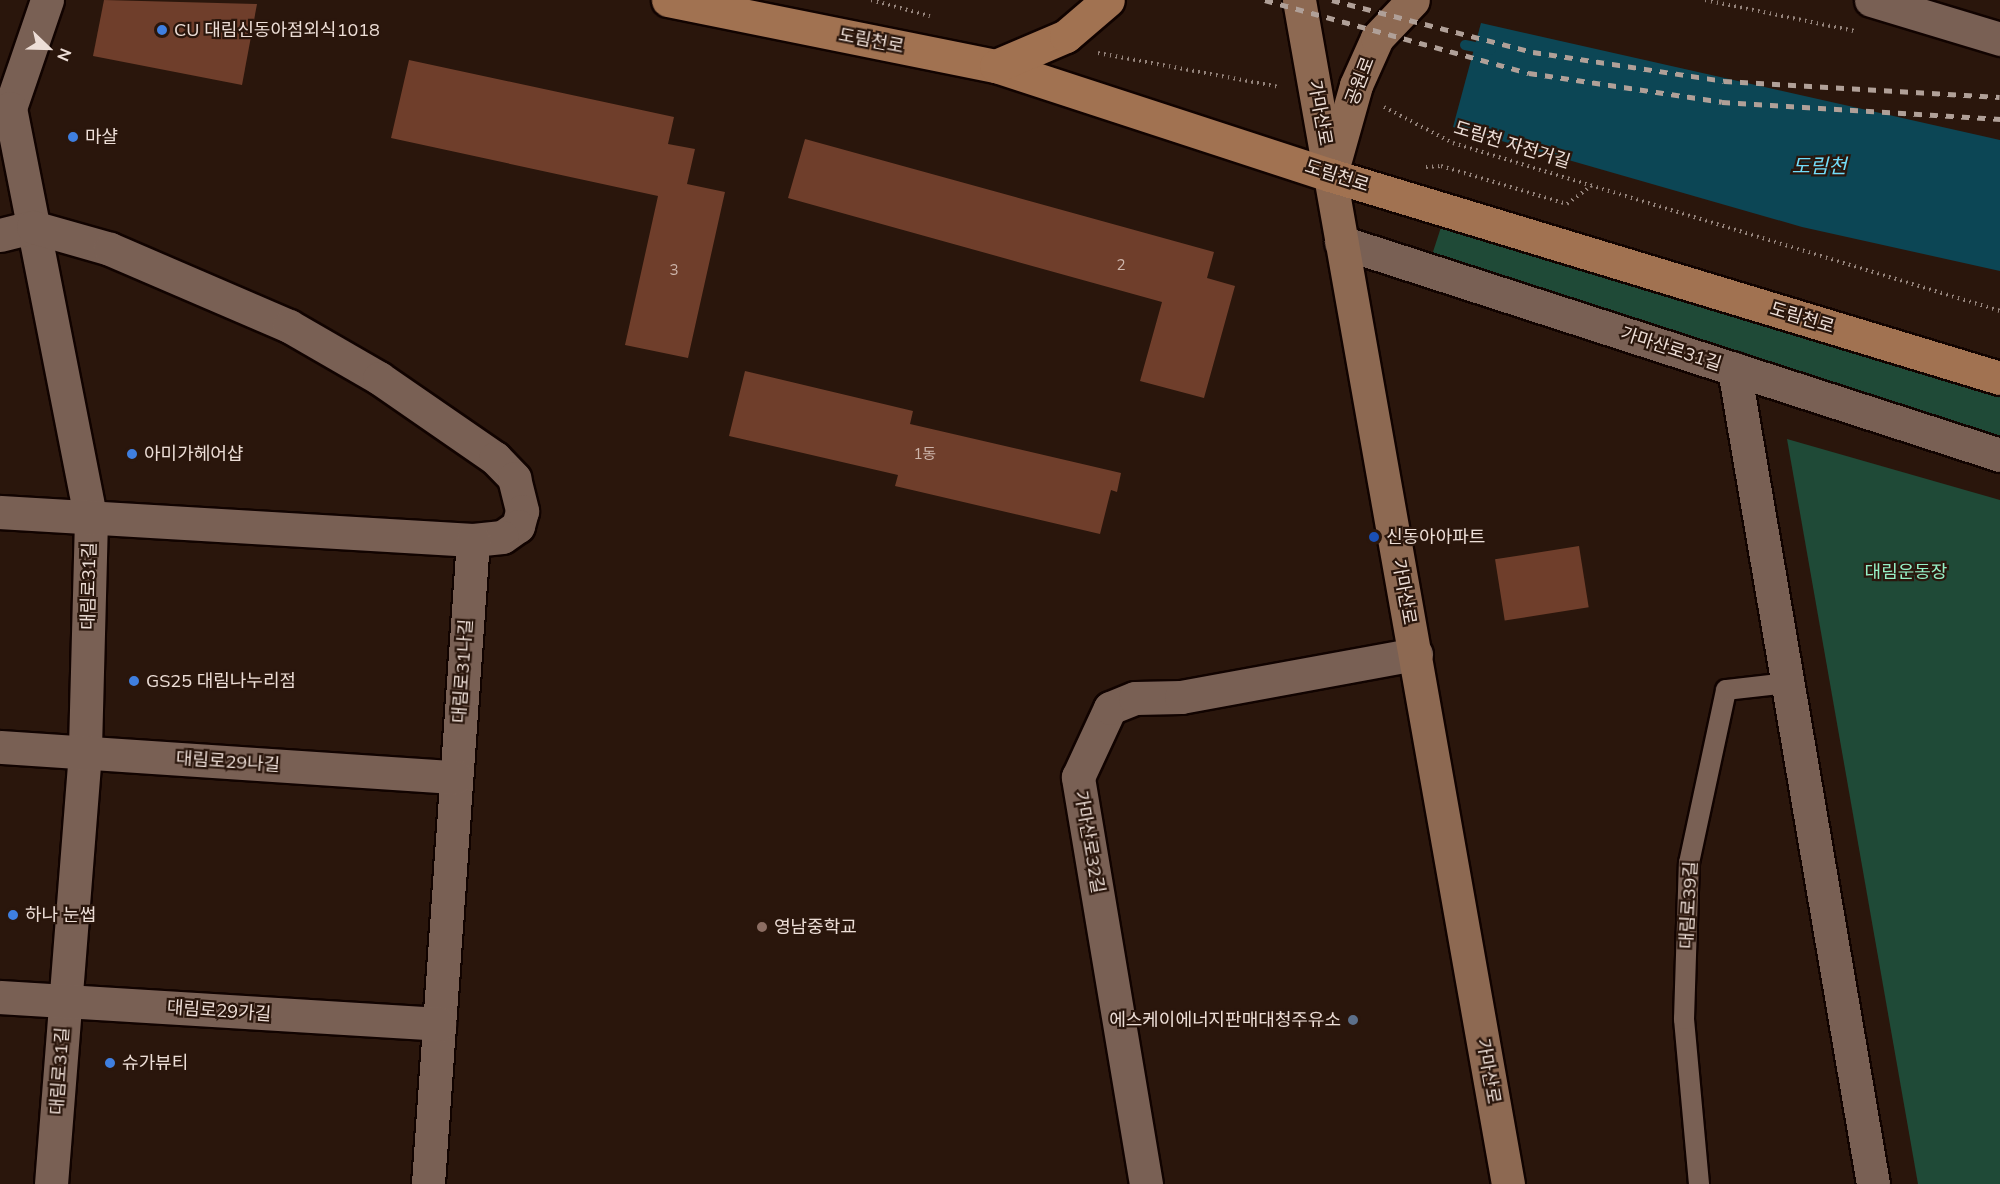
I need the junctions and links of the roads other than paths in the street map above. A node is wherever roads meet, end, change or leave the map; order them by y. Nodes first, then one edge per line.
1 (47, 0) edge
2 (668, 0) edge
3 (1108, 0) edge
4 (1299, 0) edge
5 (1413, 0) edge
6 (1871, 0) edge
7 (2000, 39) edge
8 (996, 66) junction
9 (1330, 175) junction
10 (33, 227) junction
11 (0, 235) edge
12 (1341, 242) junction
13 (1734, 369) junction
14 (2000, 378) edge
15 (2000, 455) edge
16 (0, 512) edge
17 (91, 519) junction
18 (473, 540) junction
19 (1416, 654) junction
20 (1787, 683) junction
21 (0, 747) edge
22 (85, 752) junction
23 (456, 777) junction
24 (0, 997) edge
25 (65, 1001) junction
26 (439, 1024) junction
27 (51, 1184) edge
28 (428, 1184) edge
29 (1146, 1184) edge
30 (1508, 1184) edge
31 (1700, 1184) edge
32 (1873, 1184) edge

1 - 10 street, 대림로31길
2 - 8 main road, 도림천로
3 - 8 main road
4 - 9 main road, 가마산로
5 - 9 main road, 공원로
6 - 7 street
8 - 9 main road, 도림천로
9 - 12 main road, 가마산로
9 - 14 main road, 도림천로
10 - 11 street
10 - 17 street, 대림로31길
10 - 18 street
12 - 13 street, 가마산로31길
12 - 19 main road, 가마산로
13 - 15 street, 가마산로31길
13 - 20 street
16 - 17 street
17 - 18 street
17 - 22 street, 대림로31길
18 - 23 street, 대림로31나길
19 - 29 street, 가마산로32길
19 - 30 main road, 가마산로
20 - 31 lane, 대림로39길
20 - 32 street
21 - 22 street, 대림로29나길
22 - 23 street, 대림로29나길
22 - 25 street, 대림로31길
23 - 26 street, 대림로31나길
24 - 25 street, 대림로29가길
25 - 26 street, 대림로29가길
25 - 27 street, 대림로31길
26 - 28 street, 대림로31나길

